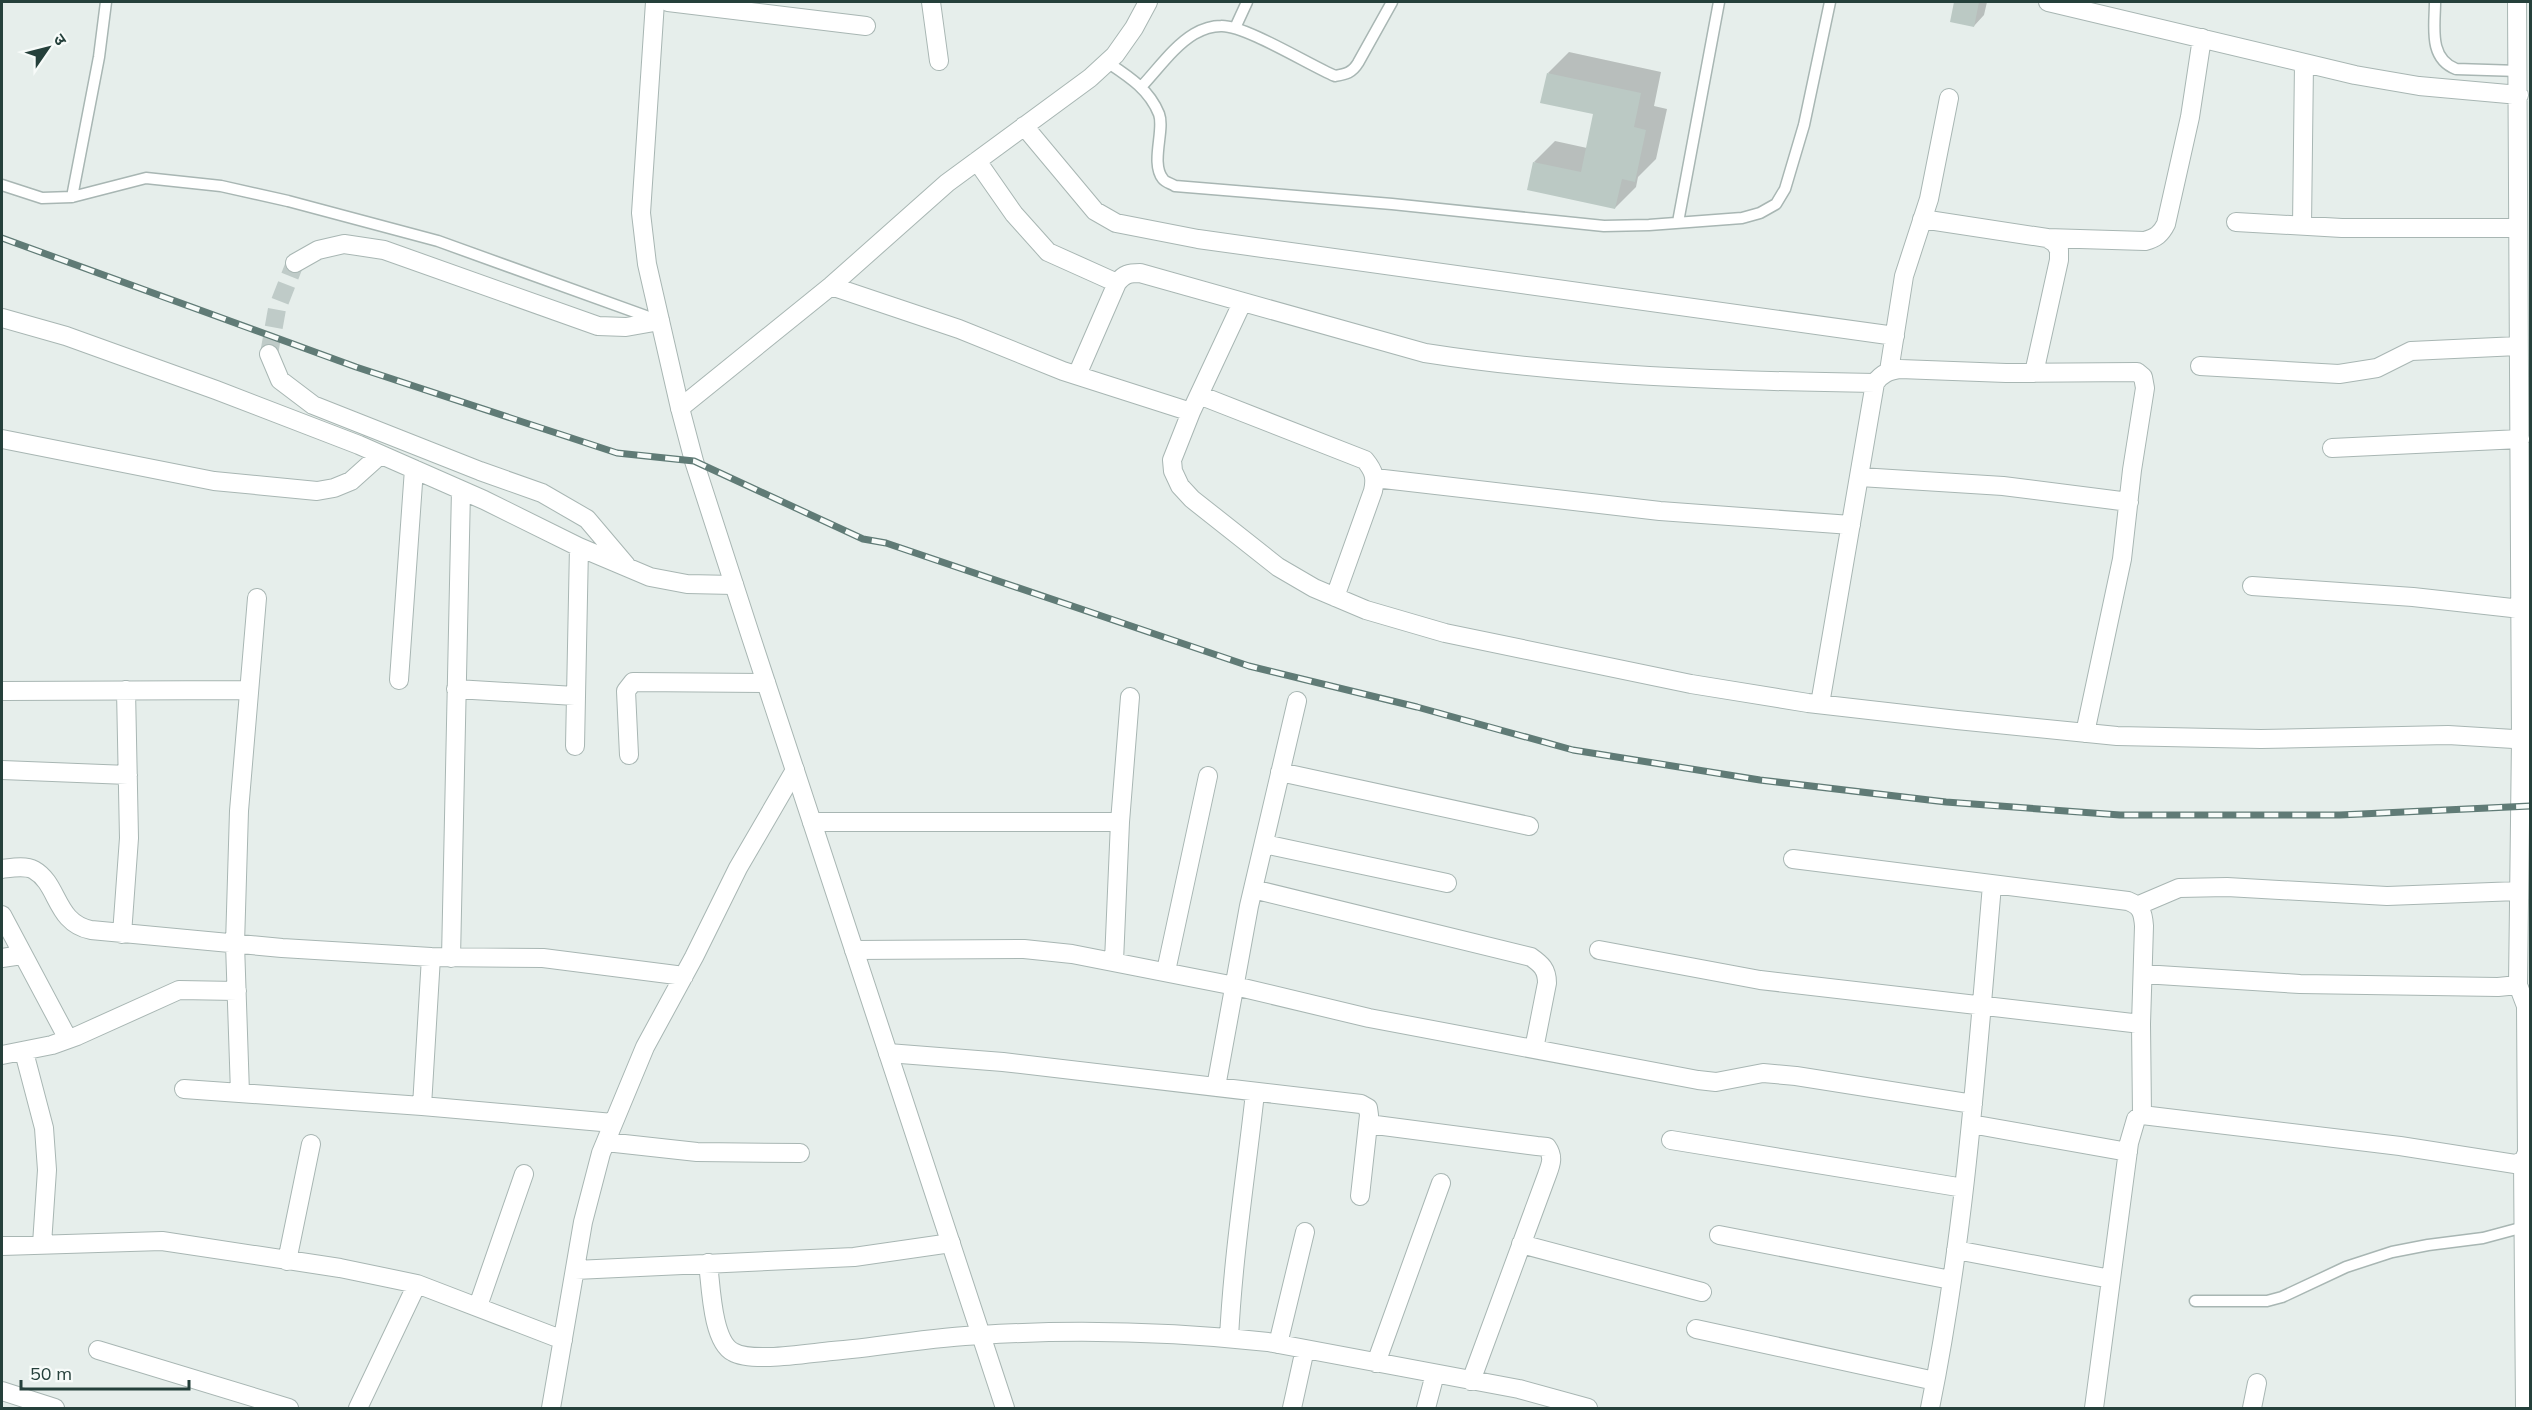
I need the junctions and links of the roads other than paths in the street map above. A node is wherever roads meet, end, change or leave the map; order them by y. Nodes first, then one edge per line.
1 (106, 2) edge
2 (655, 2) edge
3 (668, 2) edge
4 (931, 2) edge
5 (1148, 2) edge
6 (1247, 2) edge
7 (1392, 2) edge
8 (1719, 2) edge
9 (1830, 2) edge
10 (2048, 2) edge
11 (2436, 2) edge
12 (2517, 2) edge
13 (866, 26) dead end
14 (1235, 28) junction
15 (2202, 39) junction
16 (939, 61) dead end
17 (1107, 62) junction
18 (2304, 63) junction
19 (2519, 71) junction
20 (1142, 86) junction
21 (2519, 95) junction
22 (1949, 98) dead end
23 (1024, 126) junction
24 (977, 161) junction
25 (2, 185) edge
26 (72, 197) junction
27 (1923, 219) junction
28 (1678, 222) junction
29 (2236, 222) dead end
30 (2302, 226) junction
31 (2518, 228) junction
32 (2047, 238) junction
33 (295, 263) tunnel mouth
34 (1117, 283) junction
35 (831, 286) junction
36 (1242, 303) junction
37 (2, 318) edge
38 (660, 321) junction
39 (1894, 336) junction
40 (2518, 346) junction
41 (268, 354) tunnel mouth
42 (2200, 366) dead end
43 (2034, 373) junction
44 (1077, 375) junction
45 (1882, 377) junction
46 (1199, 395) junction
47 (681, 408) junction
48 (1191, 412) junction
49 (2, 439) edge
50 (2520, 439) junction
51 (2332, 448) dead end
52 (380, 455) junction
53 (414, 469) junction
54 (1860, 477) junction
55 (1376, 478) junction
56 (461, 490) junction
57 (2128, 502) junction
58 (1851, 525) junction
59 (579, 547) junction
60 (627, 566) junction
61 (734, 585) junction
62 (2252, 586) dead end
63 (1335, 597) junction
64 (257, 598) dead end
65 (2521, 609) junction
66 (399, 680) dead end
67 (766, 683) junction
68 (456, 689) junction
69 (126, 690) junction
70 (249, 690) junction
71 (2, 691) edge
72 (575, 696) junction
73 (1130, 697) dead end
74 (1297, 701) dead end
75 (1820, 704) junction
76 (2085, 733) junction
77 (2526, 740) edge
78 (574, 746) dead end
79 (629, 755) dead end
80 (2, 770) edge
81 (795, 770) junction
82 (1280, 772) junction
83 (128, 775) junction
84 (1208, 776) dead end
85 (812, 822) junction
86 (1120, 822) junction
87 (1529, 826) dead end
88 (1264, 843) junction
89 (1793, 859) dead end
90 (2, 869) edge
91 (1447, 883) dead end
92 (1992, 885) junction
93 (1253, 889) junction
94 (2518, 891) junction
95 (2139, 905) junction
96 (2, 915) edge
97 (122, 934) junction
98 (235, 944) junction
99 (854, 950) junction
100 (1599, 950) dead end
101 (22, 955) junction
102 (431, 957) junction
103 (451, 957) junction
104 (2, 958) edge
105 (1114, 961) junction
106 (1166, 972) junction
107 (2143, 974) junction
108 (684, 976) junction
109 (2518, 985) junction
110 (1235, 986) junction
111 (237, 991) junction
112 (1982, 1007) junction
113 (2141, 1024) junction
114 (68, 1040) junction
115 (1534, 1049) junction
116 (24, 1052) junction
117 (888, 1053) junction
118 (2, 1055) edge
119 (1216, 1087) junction
120 (184, 1089) dead end
121 (240, 1093) junction
122 (1255, 1093) junction
123 (1973, 1104) junction
124 (423, 1106) junction
125 (2142, 1115) junction
126 (613, 1124) junction
127 (1368, 1124) junction
128 (1971, 1124) junction
129 (1671, 1140) dead end
130 (606, 1142) junction
131 (311, 1144) dead end
132 (2128, 1152) junction
133 (800, 1153) dead end
134 (2524, 1160) junction
135 (524, 1174) dead end
136 (1441, 1183) dead end
137 (1964, 1188) junction
138 (1360, 1196) dead end
139 (2524, 1227) junction
140 (1305, 1232) dead end
141 (1719, 1235) dead end
142 (42, 1244) junction
143 (951, 1244) junction
144 (1521, 1245) junction
145 (2, 1246) edge
146 (1956, 1251) junction
147 (287, 1261) junction
148 (708, 1263) junction
149 (575, 1270) junction
150 (2111, 1279) junction
151 (1951, 1280) junction
152 (417, 1284) junction
153 (1702, 1292) dead end
154 (2195, 1301) dead end
155 (478, 1306) junction
156 (1696, 1329) dead end
157 (981, 1335) junction
158 (1229, 1338) junction
159 (563, 1340) junction
160 (1278, 1344) junction
161 (1305, 1349) junction
162 (98, 1350) dead end
163 (1376, 1363) junction
164 (1435, 1374) junction
165 (1471, 1381) junction
166 (1935, 1381) junction
167 (2257, 1383) dead end
168 (2, 1391) edge
169 (1537, 1402) edge
170 (55, 1408) edge
171 (289, 1408) edge
172 (358, 1408) edge
173 (551, 1408) edge
174 (1005, 1408) edge
175 (1292, 1408) edge
176 (1426, 1408) edge
177 (1588, 1408) edge
178 (1930, 1408) edge
179 (2094, 1408) edge
180 (2252, 1408) edge
181 (2525, 1408) edge

1 - 26 lane
2 - 38 street
3 - 13 street
4 - 16 street
5 - 17 street
6 - 14 lane
7 - 14 lane
8 - 28 lane
9 - 28 lane
10 - 15 street
11 - 19 lane
12 - 19 street
14 - 20 lane
15 - 18 street
15 - 32 street
17 - 20 lane
17 - 23 street
18 - 21 street
18 - 30 street
19 - 21 street
20 - 28 lane
21 - 31 street
22 - 27 street
23 - 24 street
23 - 39 street
24 - 34 street
24 - 35 street
25 - 26 lane
26 - 38 lane
27 - 32 street
27 - 39 street
29 - 30 street
30 - 31 street
31 - 40 street
32 - 43 street
33 - 38 street
34 - 36 street
34 - 44 street
35 - 44 street
35 - 47 street
36 - 45 street
36 - 46 street
37 - 52 street
38 - 47 street
39 - 45 street
40 - 42 street
40 - 50 street
41 - 60 street
43 - 45 street
43 - 57 street
44 - 48 street
45 - 54 street
46 - 48 street
46 - 55 street
47 - 61 street
48 - 63 street
49 - 52 street
50 - 51 street
50 - 65 street
52 - 53 street
53 - 56 street
53 - 66 street
54 - 57 street
54 - 58 street
55 - 58 street
55 - 63 street
56 - 59 street
56 - 68 street
57 - 76 street
58 - 75 street
59 - 60 street
59 - 72 street
60 - 61 street
61 - 67 street
62 - 65 street
63 - 75 street
64 - 70 street
65 - 77 street
67 - 79 street
67 - 81 street
68 - 72 street
68 - 103 street
69 - 70 street
69 - 71 street
69 - 83 street
70 - 98 street
72 - 78 street
73 - 86 street
74 - 82 street
75 - 76 street
76 - 77 street
77 - 94 street
80 - 83 street
81 - 85 street
81 - 108 street
82 - 87 street
82 - 88 street
83 - 97 street
84 - 106 street
85 - 86 street
85 - 99 street
86 - 105 street
88 - 91 street
88 - 93 street
89 - 92 street
90 - 97 street
92 - 95 street
92 - 112 street
93 - 110 street
93 - 115 street
94 - 95 street
94 - 109 street
95 - 107 street
96 - 101 street
97 - 98 street
98 - 102 street
98 - 111 street
99 - 105 street
99 - 117 street
100 - 112 street
101 - 104 street
101 - 114 street
102 - 103 street
102 - 124 street
103 - 108 street
105 - 106 street
106 - 110 street
107 - 109 street
107 - 113 street
108 - 126 street
109 - 134 street
110 - 115 street
110 - 119 street
111 - 114 street
111 - 121 street
112 - 113 street
112 - 123 street
113 - 125 street
114 - 116 street
115 - 123 street
116 - 118 street
116 - 142 street
117 - 119 street
117 - 143 street
119 - 122 street
120 - 121 street
121 - 124 street
122 - 127 street
122 - 158 street
123 - 128 street
124 - 126 street
125 - 132 street
125 - 134 street
126 - 130 street
127 - 138 street
127 - 144 street
128 - 132 street
128 - 137 street
129 - 137 street
130 - 133 street
130 - 149 street
131 - 147 street
132 - 150 street
134 - 139 street
135 - 155 street
136 - 163 street
137 - 146 street
139 - 154 lane
139 - 181 street
140 - 160 street
141 - 151 street
142 - 145 street
142 - 147 street
143 - 148 street
143 - 157 street
144 - 153 street
144 - 165 street
146 - 150 street
146 - 151 street
147 - 152 street
148 - 149 street
148 - 157 street
149 - 159 street
150 - 179 street
151 - 166 street
152 - 155 street
152 - 172 street
155 - 159 street
156 - 166 street
157 - 158 street
157 - 174 street
158 - 160 street
159 - 173 street
160 - 161 street
161 - 163 street
161 - 175 street
162 - 171 street
163 - 164 street
164 - 165 street
164 - 176 street
165 - 169 street
166 - 178 street
167 - 180 street
168 - 170 street
169 - 177 street

